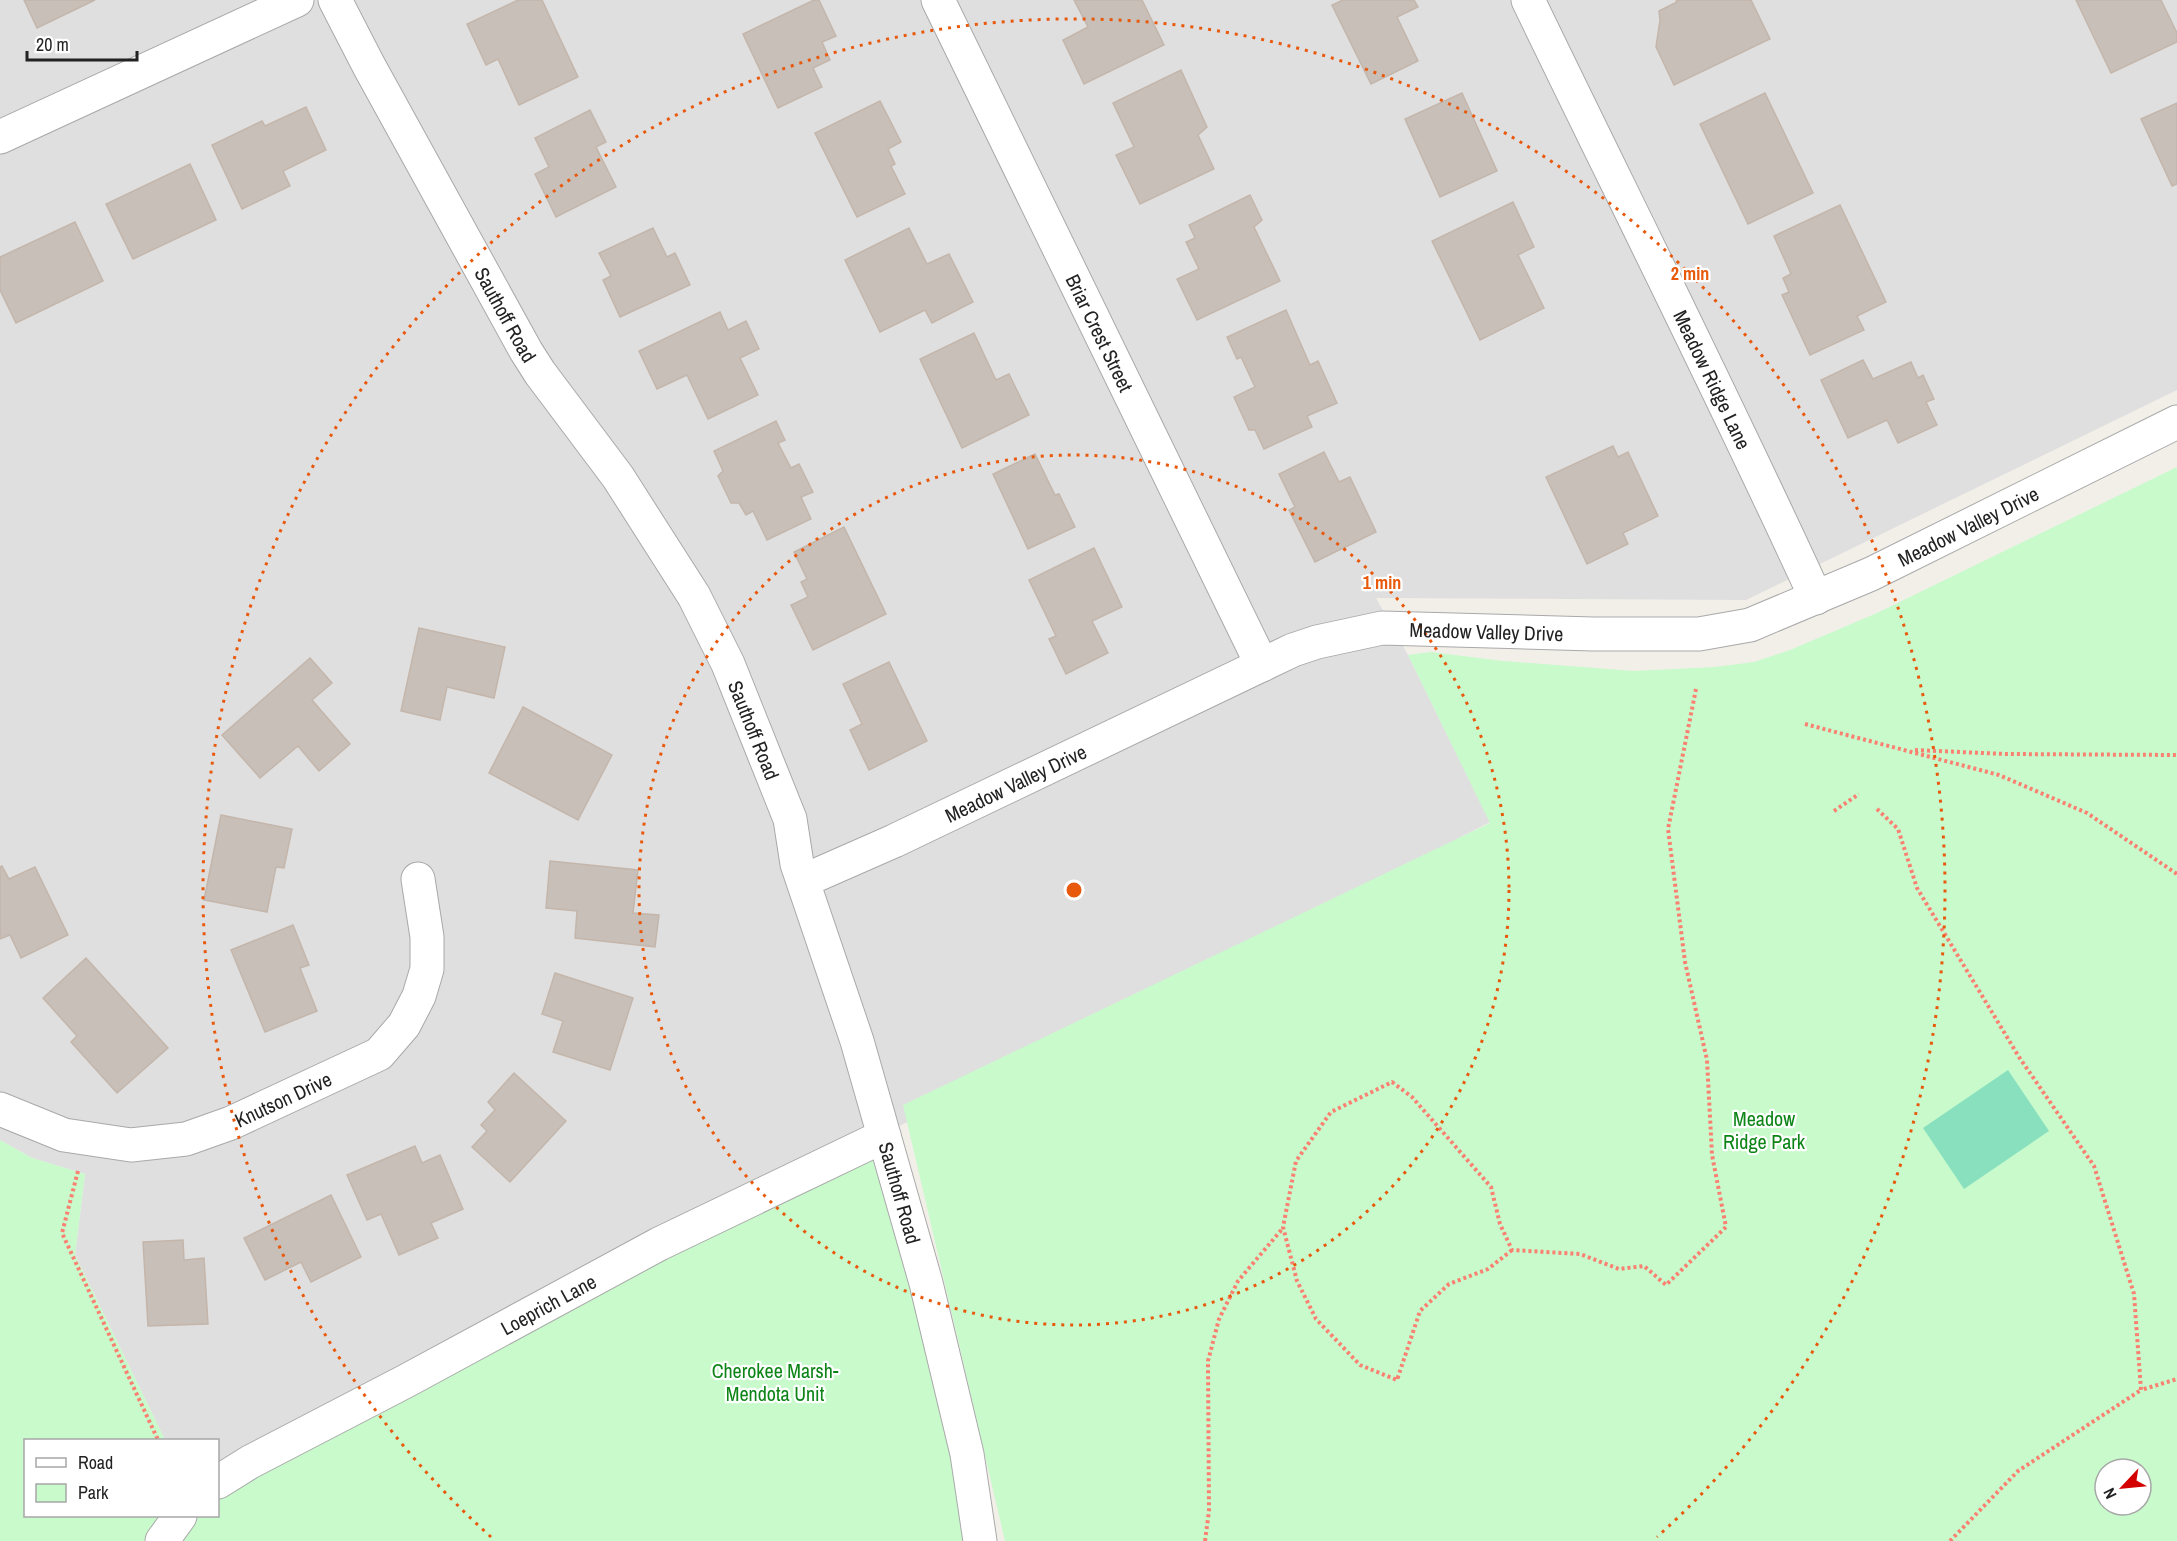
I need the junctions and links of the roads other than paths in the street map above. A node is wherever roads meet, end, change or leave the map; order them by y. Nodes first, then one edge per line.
1 (297, 0) edge
2 (335, 0) edge
3 (938, 0) edge
4 (1528, 0) edge
5 (0, 137) edge
6 (2177, 422) edge
7 (1816, 598) junction
8 (1262, 665) junction
9 (418, 879) dead end
10 (803, 881) junction
11 (0, 1110) edge
12 (884, 1136) junction
13 (219, 1481) edge
14 (179, 1517) edge
15 (162, 1541) edge
16 (980, 1541) edge

1 - 5 street
2 - 10 street, Sauthoff Road
3 - 8 street, Briar Crest Street
4 - 7 street, Meadow Ridge Lane
6 - 7 street, Meadow Valley Drive
7 - 8 street, Meadow Valley Drive
8 - 10 street, Meadow Valley Drive
9 - 11 street, Knutson Drive
10 - 12 street, Sauthoff Road
12 - 13 street, Loeprich Lane
12 - 16 street, Sauthoff Road
14 - 15 street

